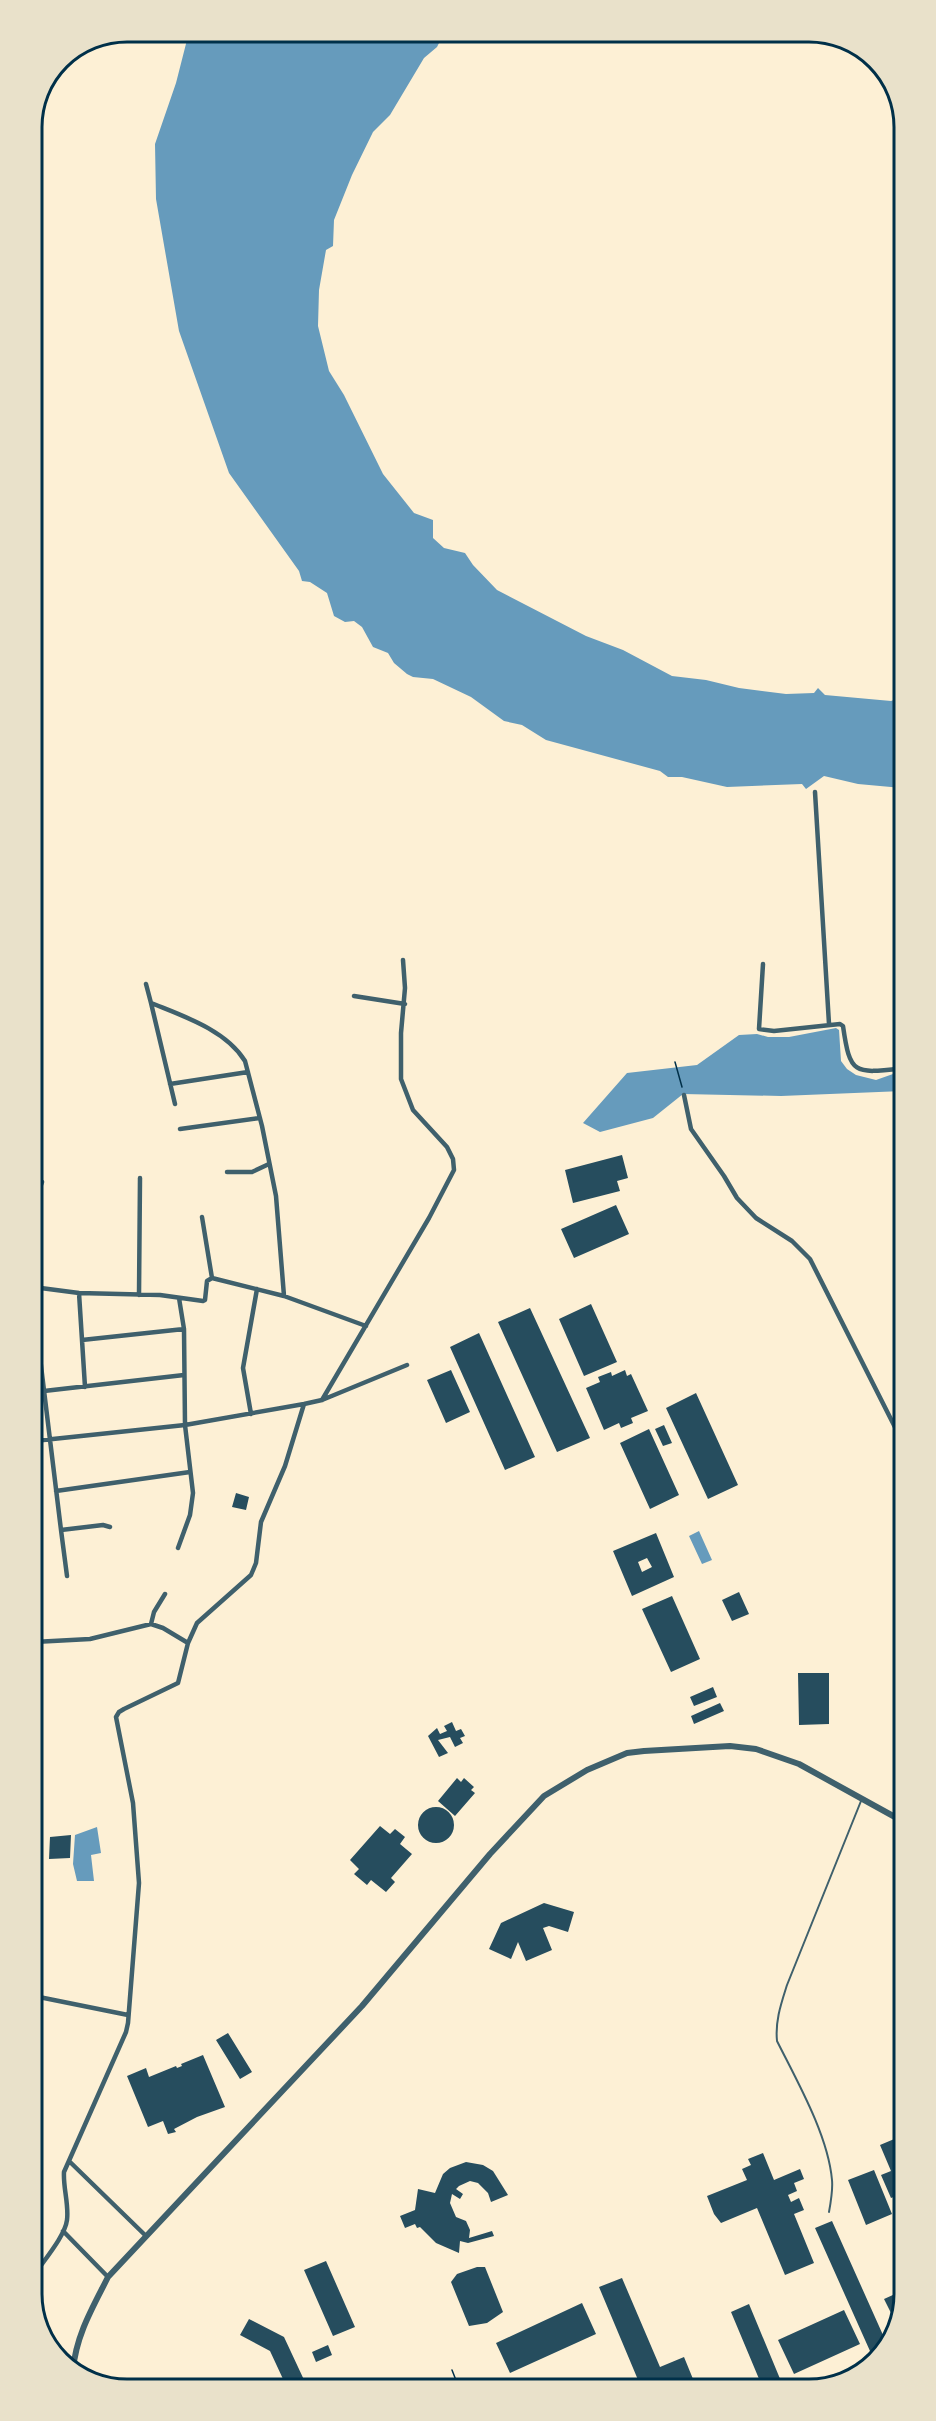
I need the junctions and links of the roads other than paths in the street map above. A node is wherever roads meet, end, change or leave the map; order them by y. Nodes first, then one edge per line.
1 (815, 792) dead end
2 (403, 960) dead end
3 (763, 964) dead end
4 (146, 984) dead end
5 (354, 996) dead end
6 (151, 1003) junction
7 (405, 1004) junction
8 (829, 1024) junction
9 (894, 1069) edge
10 (248, 1072) junction
11 (170, 1084) junction
12 (684, 1095) road end
13 (175, 1104) dead end
14 (260, 1118) junction
15 (180, 1129) dead end
16 (269, 1164) junction
17 (227, 1172) dead end
18 (140, 1178) dead end
19 (202, 1218) dead end
20 (212, 1278) junction
21 (42, 1288) edge
22 (257, 1289) junction
23 (79, 1293) junction
24 (139, 1294) junction
25 (284, 1296) junction
26 (179, 1298) junction
27 (366, 1326) junction
28 (184, 1329) junction
29 (82, 1340) junction
30 (407, 1365) dead end
31 (42, 1374) edge
32 (184, 1375) junction
33 (85, 1388) junction
34 (44, 1391) junction
35 (322, 1400) junction
36 (304, 1404) junction
37 (251, 1414) junction
38 (894, 1420) edge
39 (185, 1425) junction
40 (42, 1441) edge
41 (50, 1441) junction
42 (190, 1472) junction
43 (56, 1491) junction
44 (110, 1527) dead end
45 (61, 1530) junction
46 (178, 1548) dead end
47 (67, 1576) dead end
48 (165, 1594) dead end
49 (151, 1624) junction
50 (42, 1642) edge
51 (188, 1643) junction
52 (862, 1798) junction
53 (894, 1816) edge
54 (42, 1998) edge
55 (128, 2015) junction
56 (69, 2161) junction
57 (829, 2212) dead end
58 (63, 2231) junction
59 (146, 2236) junction
60 (42, 2263) edge
61 (108, 2277) junction
62 (74, 2360) edge

1 - 8 street
2 - 7 street
3 - 8 street
4 - 6 street
5 - 7 street
6 - 10 street
6 - 11 street
7 - 27 street
8 - 9 street
10 - 11 street
10 - 14 street
11 - 13 street
12 - 38 street
14 - 15 street
14 - 16 street
16 - 17 street
16 - 25 street
18 - 24 street
19 - 20 street
20 - 22 street
20 - 26 street
21 - 23 street
22 - 25 street
22 - 37 street
23 - 24 street
23 - 29 street
24 - 26 street
25 - 27 street
26 - 28 street
27 - 35 street
28 - 29 street
28 - 32 street
29 - 33 street
30 - 35 street
31 - 34 street
32 - 33 street
32 - 39 street
33 - 34 street
34 - 41 street
35 - 36 street
36 - 37 street
36 - 51 street
37 - 39 street
39 - 41 street
39 - 42 street
40 - 41 street
41 - 43 street
42 - 43 street
42 - 46 street
43 - 45 street
44 - 45 street
45 - 47 street
48 - 49 street
49 - 50 street
49 - 51 street
51 - 55 street
52 - 53 street
52 - 57 lane
52 - 59 street
54 - 55 street
55 - 56 street
56 - 58 street
56 - 59 street
58 - 60 street
58 - 61 street
59 - 61 street
61 - 62 street

